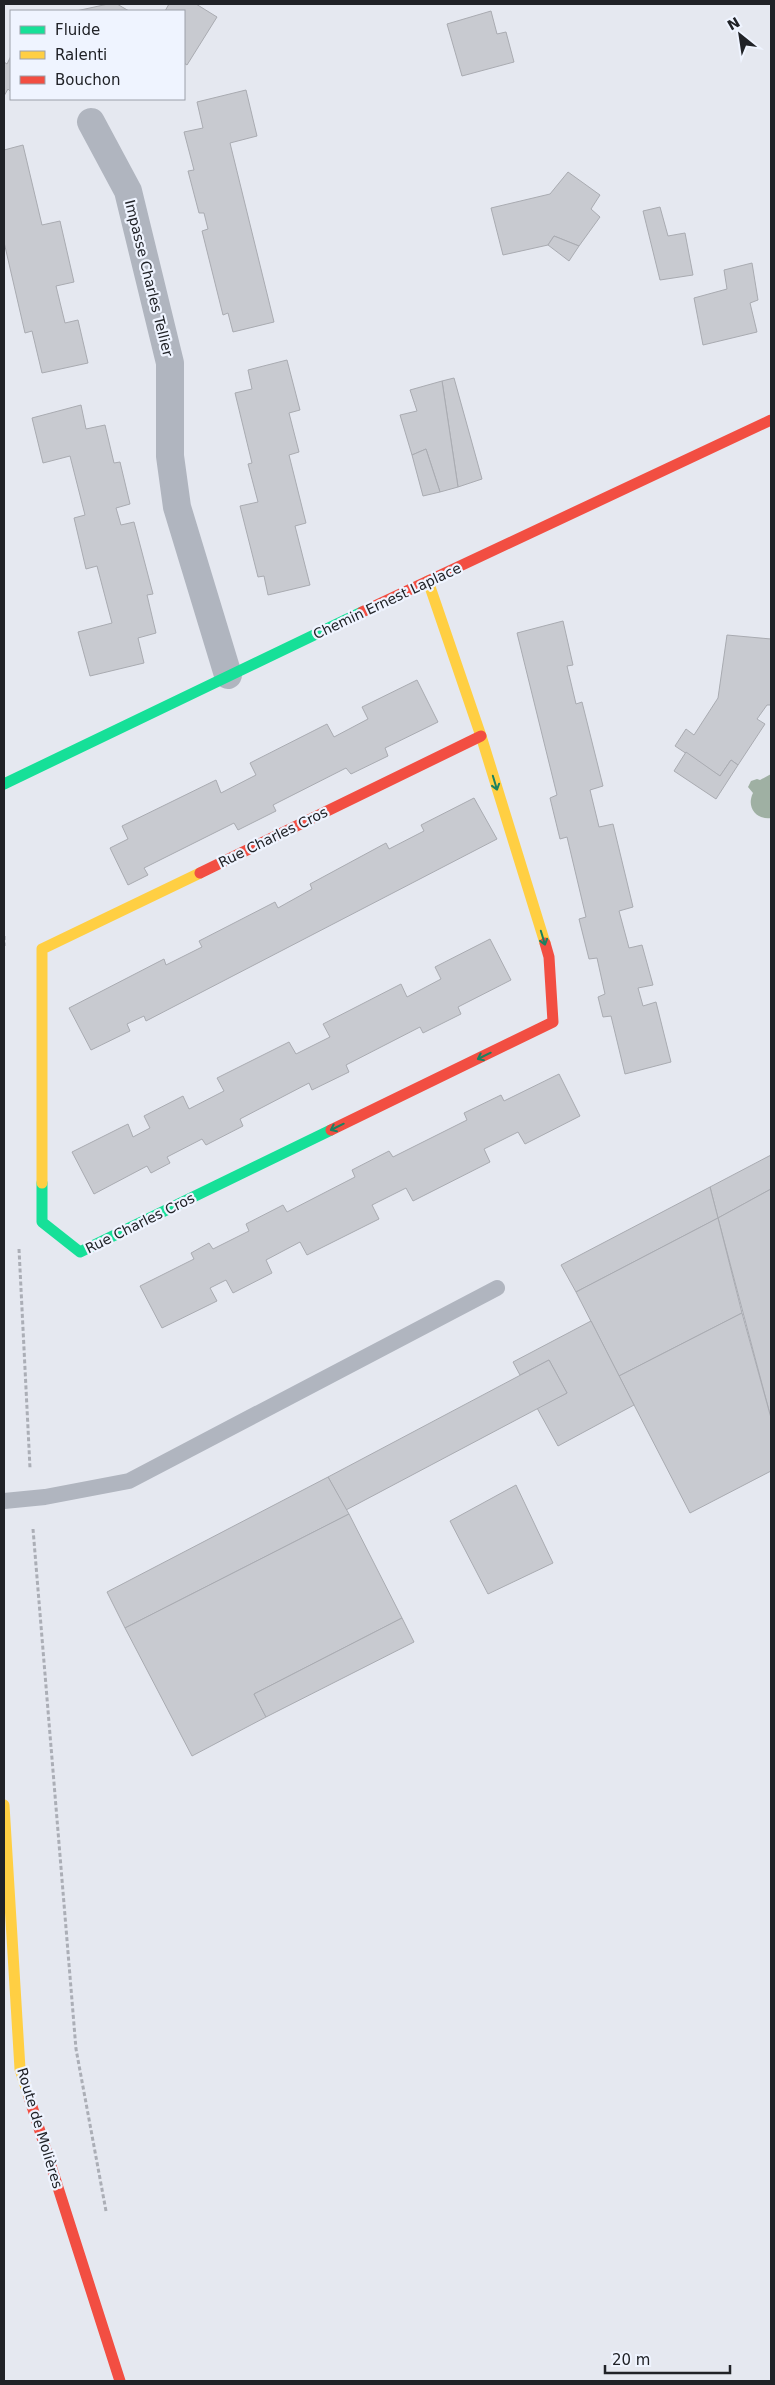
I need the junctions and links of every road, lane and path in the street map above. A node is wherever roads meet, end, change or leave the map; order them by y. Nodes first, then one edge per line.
1 (91, 122) dead end
2 (771, 420) edge
3 (428, 582) junction
4 (228, 676) junction
5 (481, 736) junction
6 (4, 784) edge
7 (4, 936) edge
8 (5, 956) edge
9 (19, 1242) dead end
10 (497, 1288) dead end
11 (31, 1498) junction
12 (4, 1501) edge
13 (4, 1805) edge
14 (12, 2071) edge
15 (106, 2212) dead end
16 (120, 2381) edge

1 - 4 street, Impasse Charles Tellier
2 - 3 street, Chemin Ernest Laplace
3 - 4 street, Chemin Ernest Laplace
3 - 5 street, Rue Charles Cros
4 - 6 street, Chemin Ernest Laplace
5 -> 5 street, Rue Charles Cros
7 - 8 path
9 - 11 path
10 - 11 lane
11 - 12 lane
11 - 15 path
13 - 14 street, Route de Molières
14 - 16 street, Route de Molières

